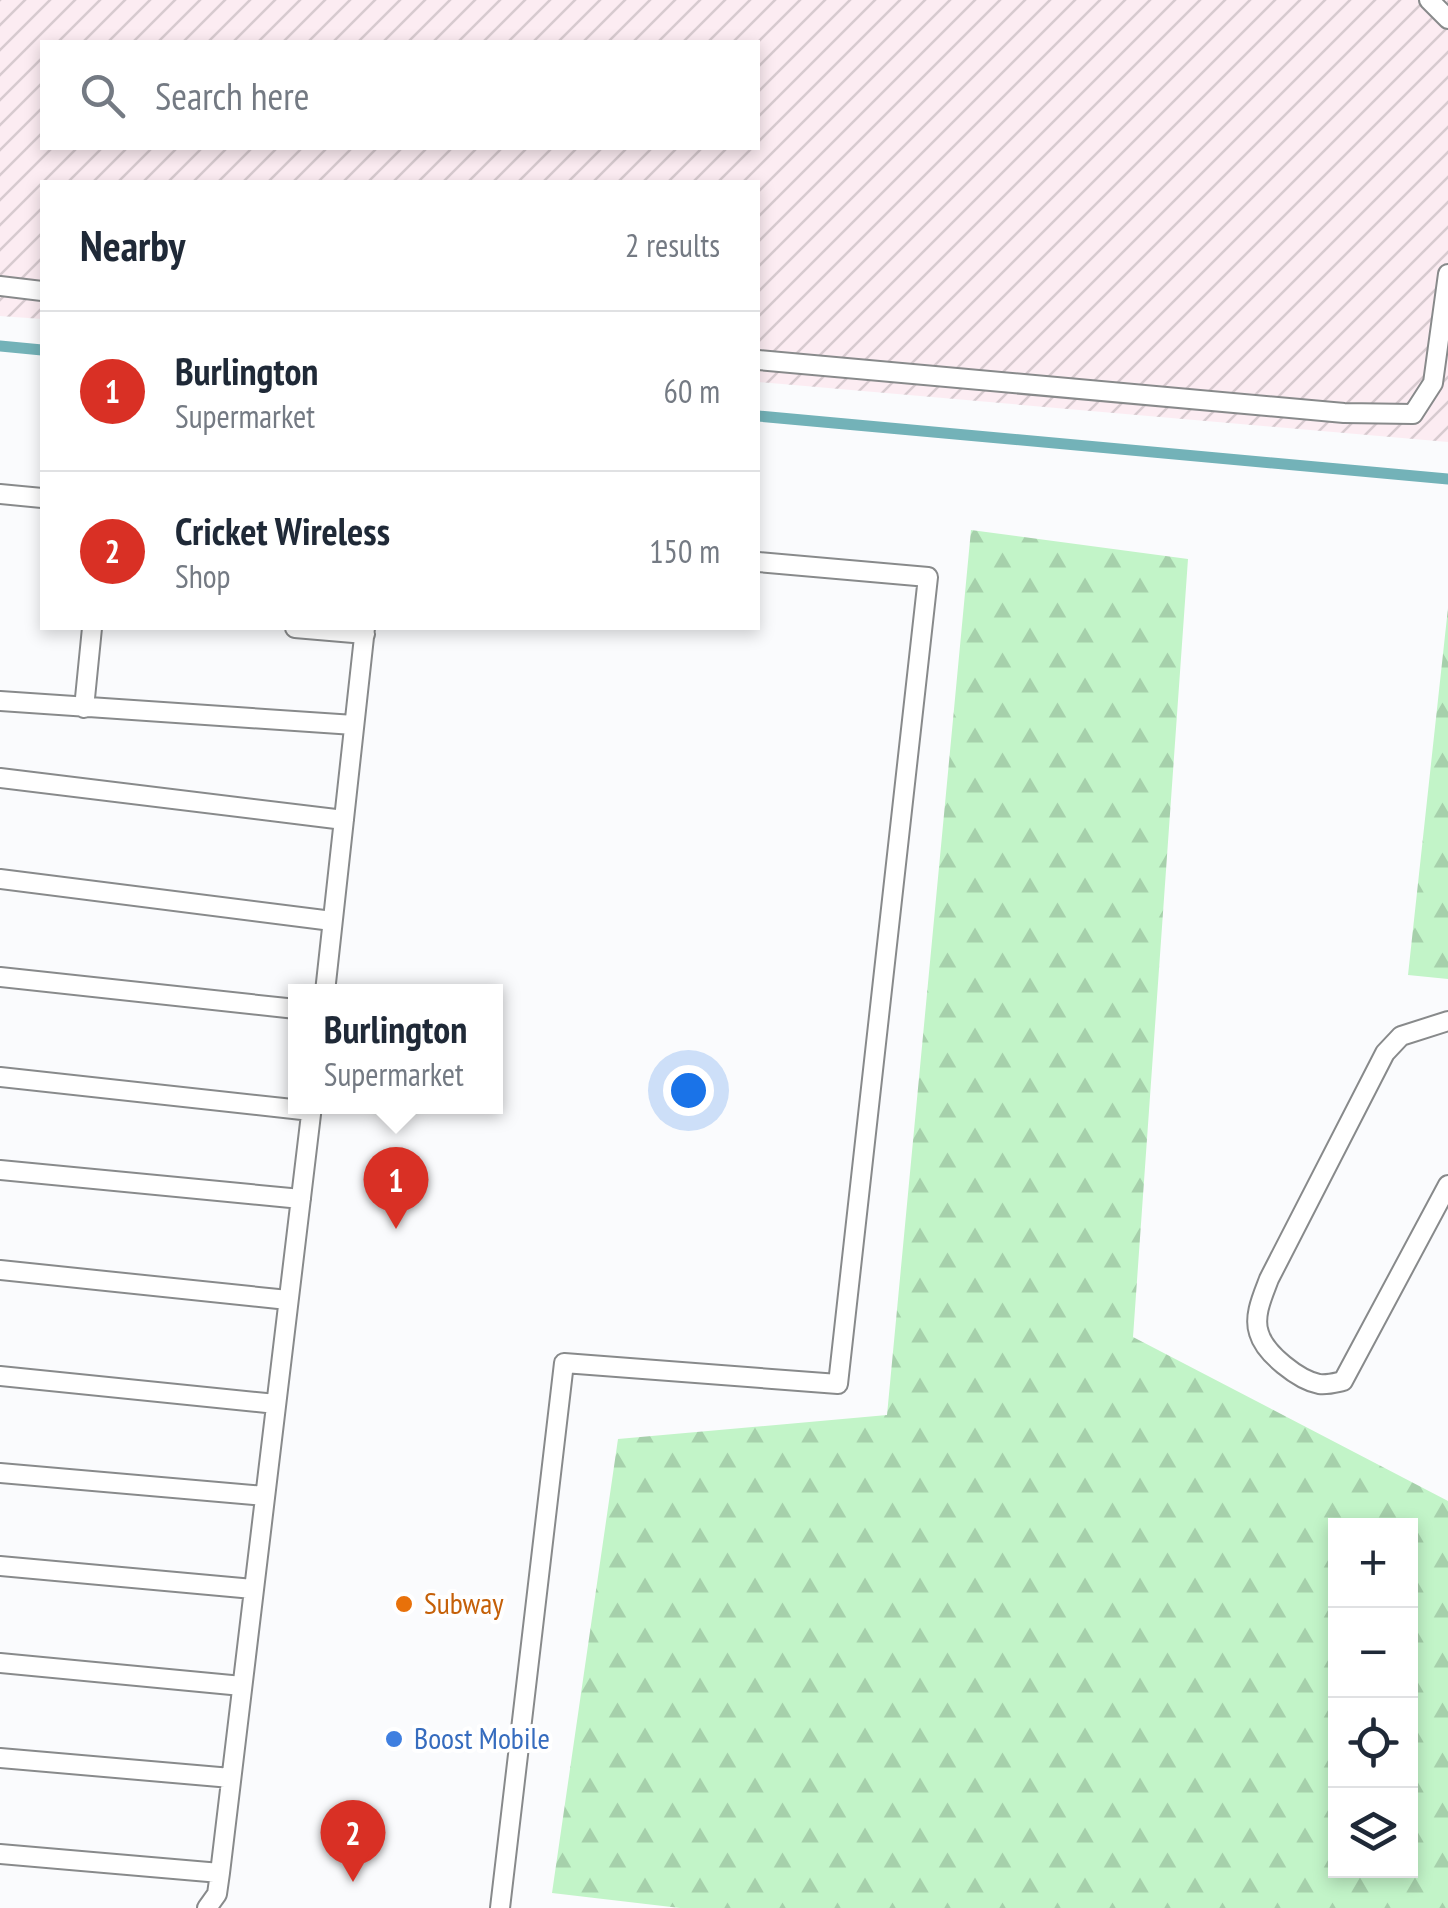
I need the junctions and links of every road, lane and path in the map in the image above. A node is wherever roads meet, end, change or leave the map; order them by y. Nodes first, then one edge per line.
1 (1428, 0) edge
2 (1448, 18) edge
3 (1448, 274) edge
4 (0, 286) edge
5 (40, 291) edge
6 (760, 360) edge
7 (0, 494) edge
8 (40, 498) edge
9 (760, 562) edge
10 (92, 630) edge
11 (365, 631) edge
12 (0, 701) edge
13 (84, 708) junction
14 (354, 724) junction
15 (0, 778) edge
16 (344, 820) junction
17 (0, 879) edge
18 (332, 921) junction
19 (0, 978) edge
20 (325, 984) edge
21 (288, 1009) edge
22 (1448, 1022) edge
23 (0, 1077) edge
24 (288, 1107) edge
25 (311, 1114) edge
26 (0, 1170) edge
27 (1448, 1185) edge
28 (301, 1199) junction
29 (0, 1270) edge
30 (288, 1300) junction
31 (0, 1376) edge
32 (276, 1404) junction
33 (0, 1473) edge
34 (265, 1496) junction
35 (0, 1566) edge
36 (253, 1588) junction
37 (0, 1663) edge
38 (242, 1686) junction
39 (0, 1758) edge
40 (231, 1778) junction
41 (0, 1854) edge
42 (220, 1874) junction
43 (207, 1908) edge
44 (500, 1908) edge

1 - 2 lane
3 - 6 lane
4 - 5 lane
7 - 8 lane
9 - 44 lane
10 - 13 lane
11 - 14 lane
12 - 13 lane
13 - 14 lane
14 - 16 lane
15 - 16 lane
16 - 18 lane
17 - 18 lane
18 - 20 lane
19 - 21 lane
22 - 27 lane
23 - 24 lane
25 - 28 lane
26 - 28 lane
28 - 30 lane
29 - 30 lane
30 - 32 lane
31 - 32 lane
32 - 34 lane
33 - 34 lane
34 - 36 lane
35 - 36 lane
36 - 38 lane
37 - 38 lane
38 - 40 lane
39 - 40 lane
40 - 42 lane
41 - 42 lane
42 - 43 lane

